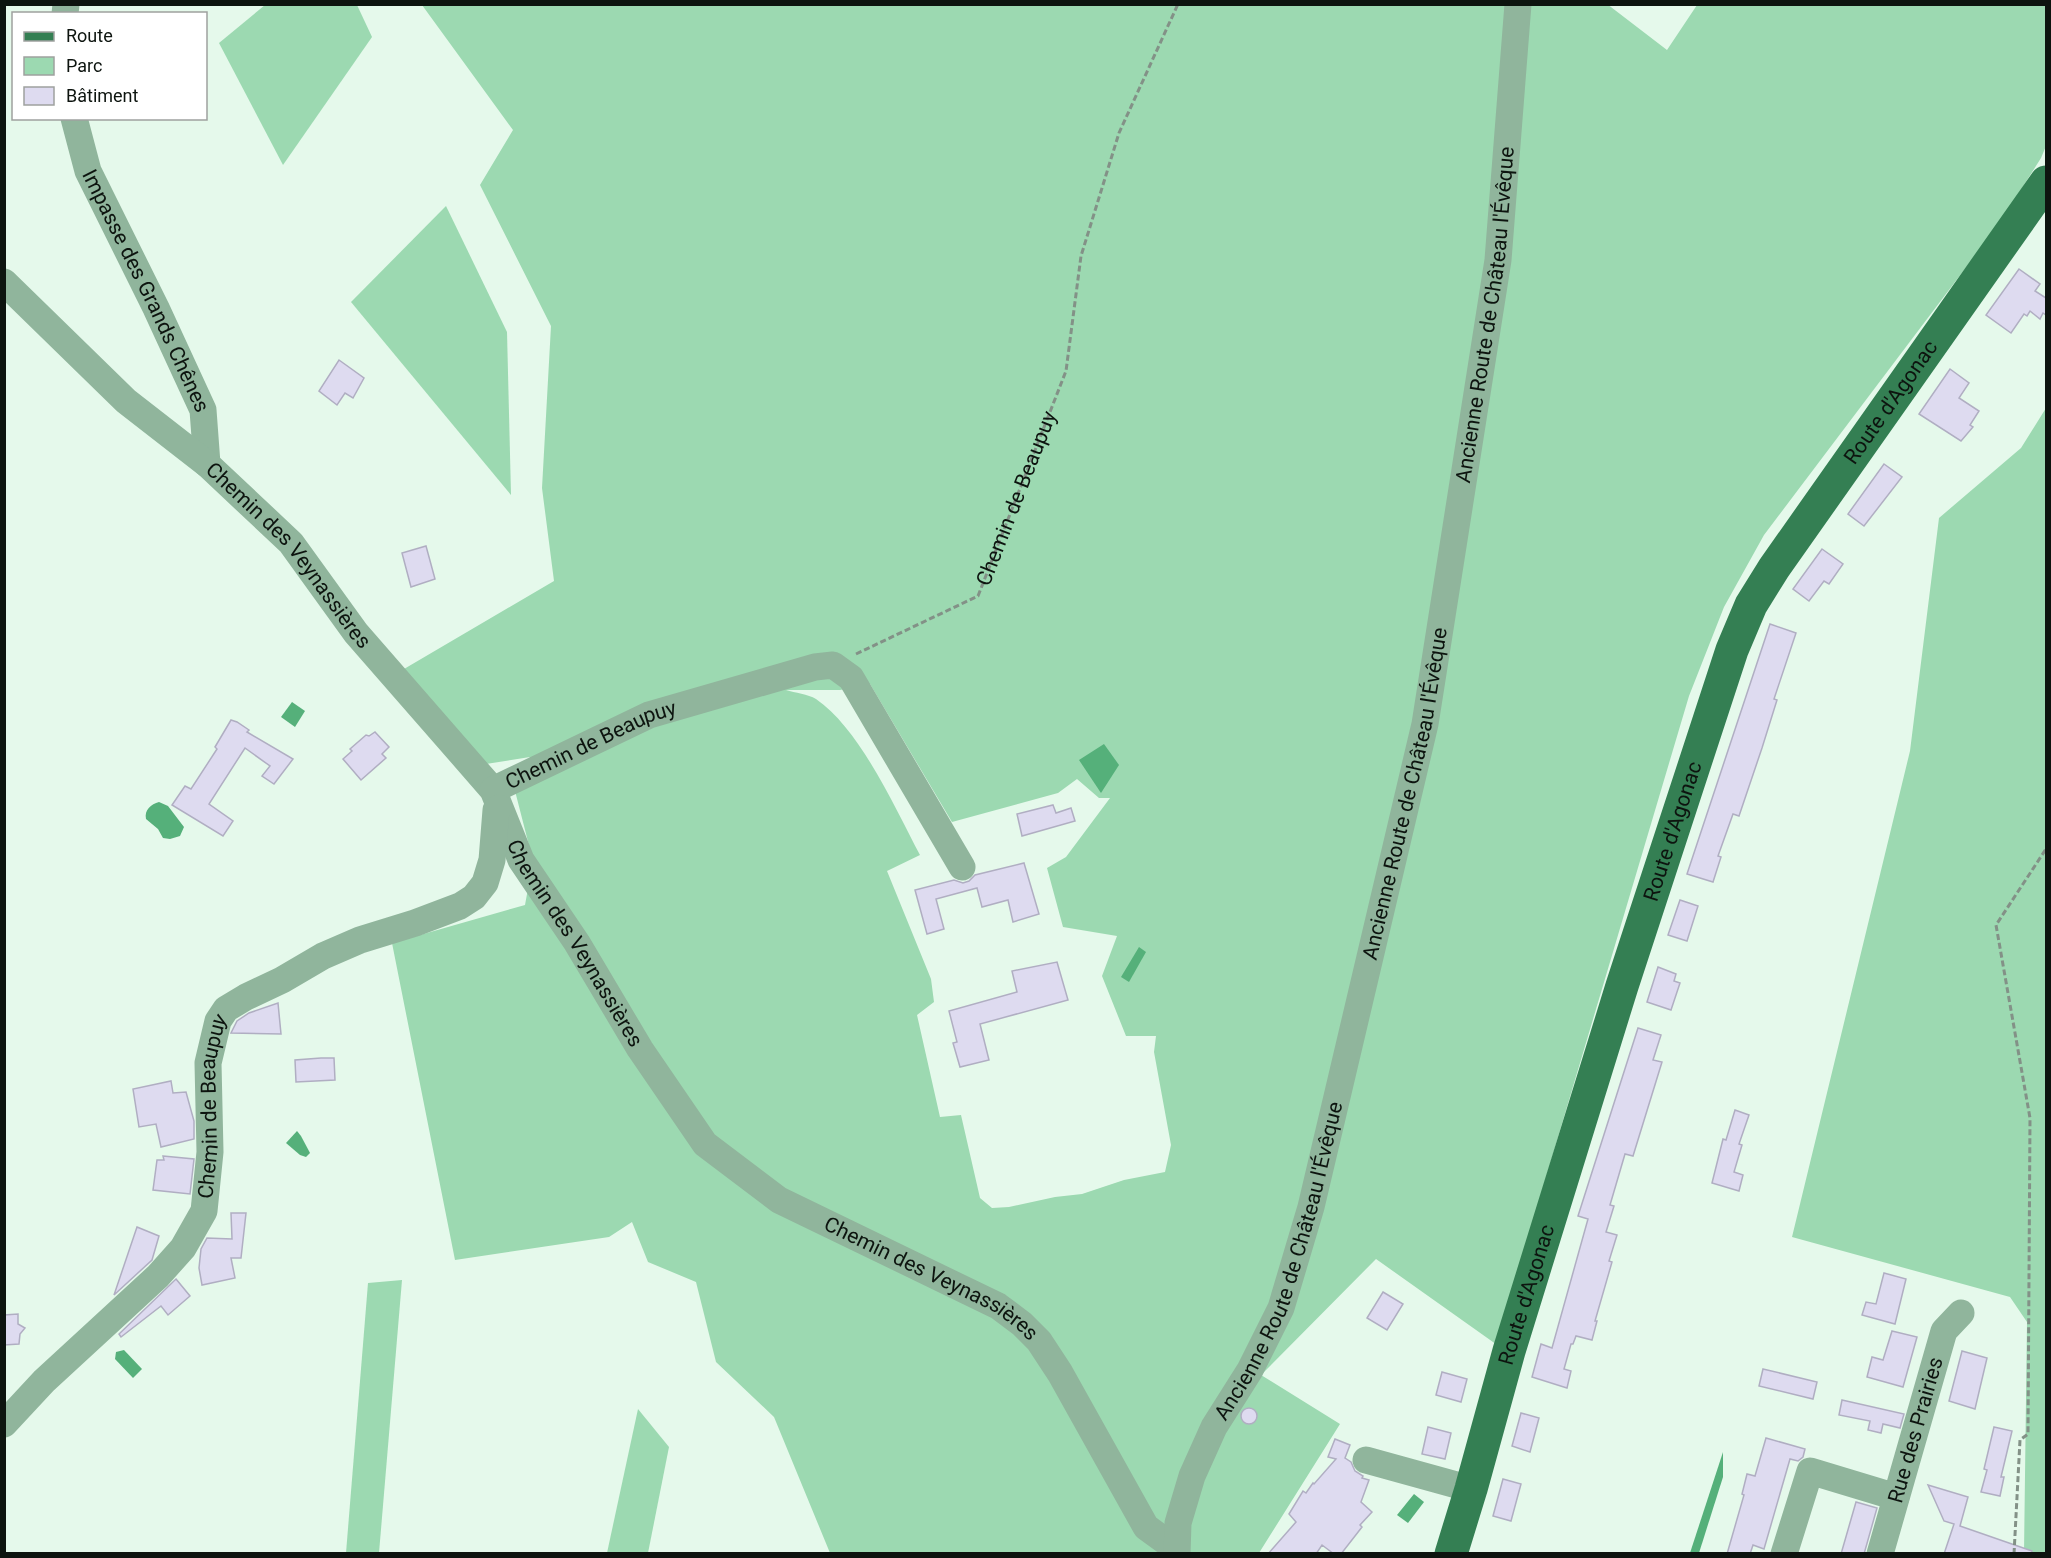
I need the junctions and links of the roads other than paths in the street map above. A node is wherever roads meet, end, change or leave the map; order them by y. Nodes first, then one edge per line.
1 (1518, 4) edge
2 (75, 120) edge
3 (2046, 182) edge
4 (4, 282) edge
5 (207, 464) junction
6 (497, 799) junction
7 (962, 867) dead end
8 (1961, 1313) dead end
9 (4, 1424) edge
10 (1366, 1460) dead end
11 (1471, 1489) junction
12 (1896, 1497) junction
13 (1177, 1549) edge
14 (1451, 1554) edge
15 (1784, 1554) edge
16 (1880, 1554) edge

1 - 13 street, Ancienne Route de Château l'Évêque
2 - 5 street, Impasse des Grands Chênes
3 - 11 main road, Route d'Agonac
4 - 5 street, Chemin des Veynassières
5 - 6 street, Chemin des Veynassières
6 - 7 street, Chemin de Beaupuy
6 - 9 street, Chemin de Beaupuy
6 - 13 street, Chemin des Veynassières
8 - 12 street, Rue des Prairies
10 - 11 street
11 - 14 main road, Route d'Agonac
12 - 15 street
12 - 16 street, Rue des Prairies

